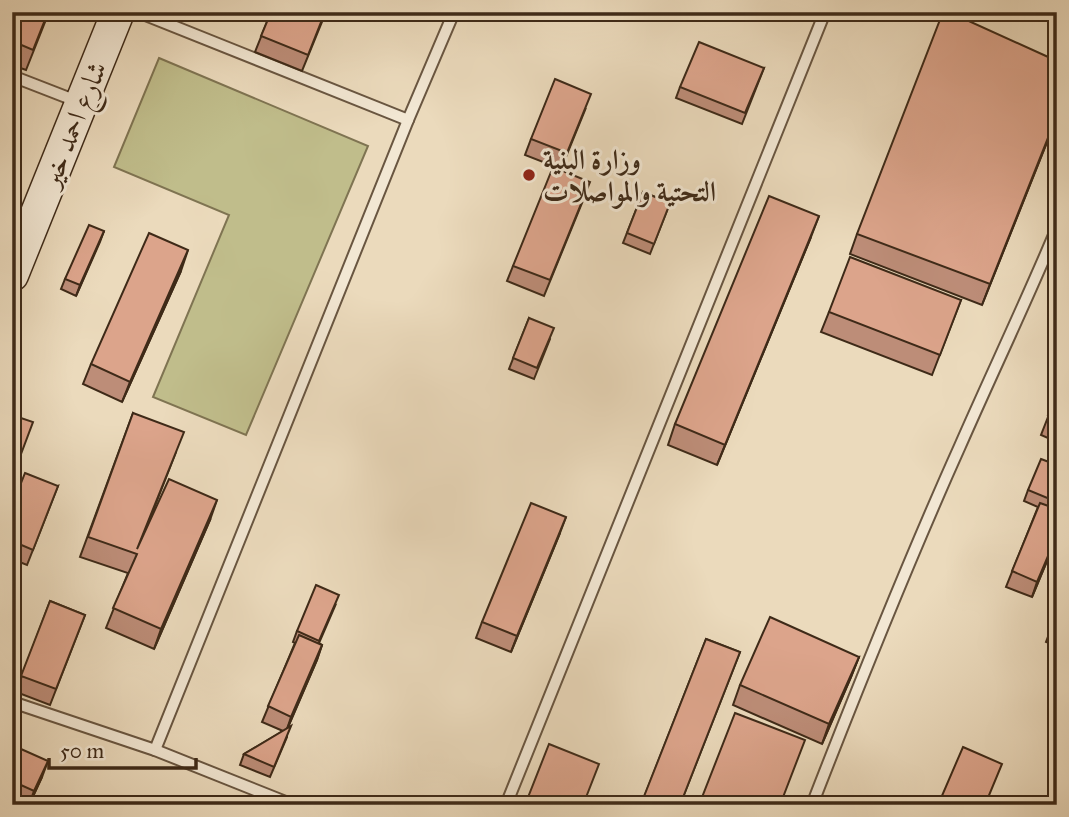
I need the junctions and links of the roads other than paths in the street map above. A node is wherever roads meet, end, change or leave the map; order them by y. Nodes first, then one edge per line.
1 (118, 12) edge
2 (138, 12) edge
3 (454, 12) edge
4 (825, 12) edge
5 (150, 15) edge
6 (12, 76) edge
7 (82, 103) junction
8 (408, 120) junction
9 (1057, 228) edge
10 (12, 275) edge
11 (12, 702) edge
12 (155, 750) junction
13 (293, 805) edge
14 (506, 805) edge
15 (813, 805) edge

1 - 7 main road, شارع احمد خير
2 - 5 lane
3 - 8 lane
4 - 14 lane
5 - 8 lane
6 - 7 lane
7 - 10 main road, شارع احمد خير
8 - 12 lane
9 - 15 lane
11 - 12 lane
12 - 13 lane

